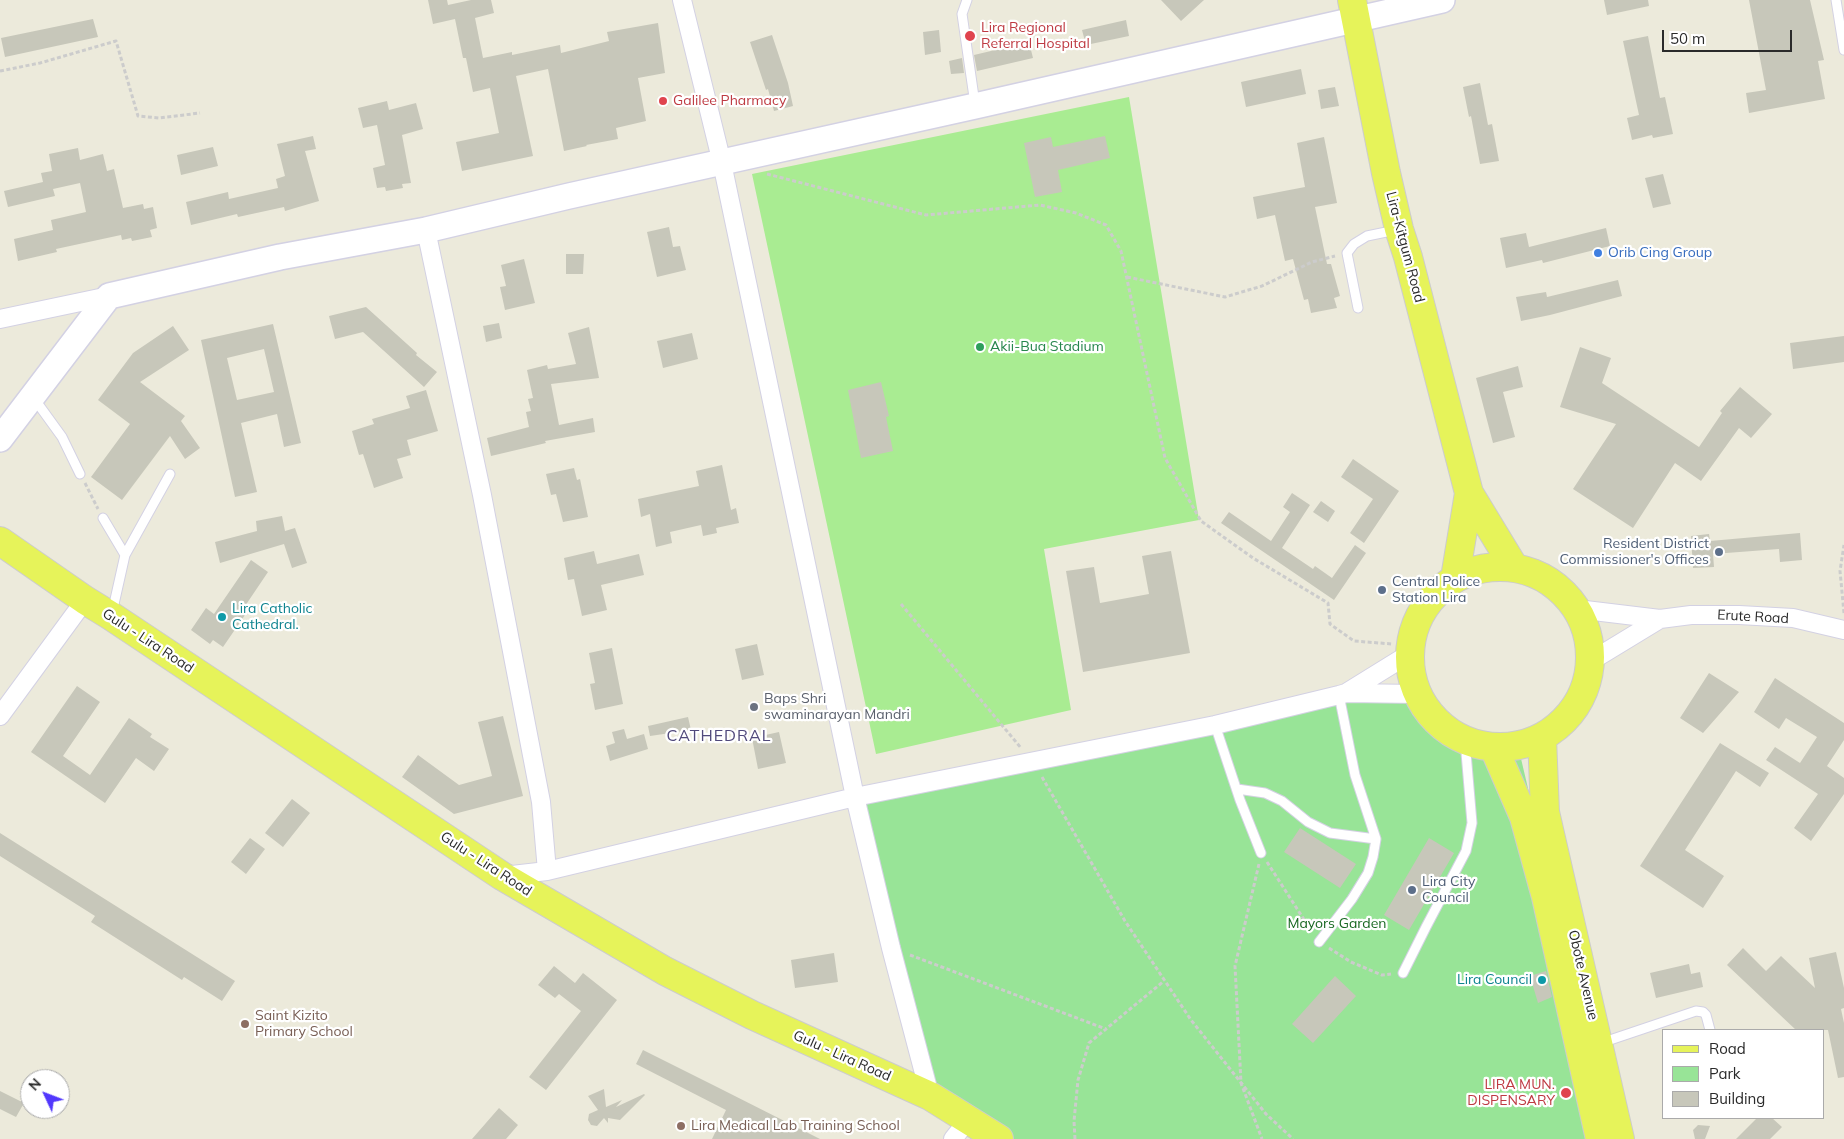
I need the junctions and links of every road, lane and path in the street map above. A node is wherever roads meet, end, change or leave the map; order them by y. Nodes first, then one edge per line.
1 (682, 0) edge
2 (967, 0) edge
3 (1442, 0) edge
4 (1836, 0) edge
5 (1354, 10) edge
6 (1844, 50) edge
7 (0, 71) edge
8 (975, 106) junction
9 (200, 113) dead end
10 (722, 163) junction
11 (759, 172) dead end
12 (1399, 229) junction
13 (426, 230) junction
14 (1348, 253) junction
15 (1127, 277) junction
16 (109, 296) junction
17 (1358, 308) dead end
18 (0, 319) edge
19 (32, 396) junction
20 (0, 439) edge
21 (80, 474) joint
22 (170, 474) dead end
23 (1469, 492) junction
24 (103, 518) joint
25 (0, 541) edge
26 (1844, 545) edge
27 (125, 555) junction
28 (1514, 567) junction
29 (1842, 570) edge
30 (1456, 578) junction
31 (85, 600) junction
32 (901, 604) dead end
33 (1577, 609) junction
34 (1844, 613) edge
35 (111, 616) junction
36 (1660, 619) junction
37 (1844, 630) edge
38 (1410, 650) junction
39 (1591, 661) junction
40 (1343, 694) junction
41 (1417, 694) junction
42 (0, 716) edge
43 (1215, 725) junction
44 (1542, 738) junction
45 (1465, 741) junction
46 (1494, 748) junction
47 (1034, 762) junction
48 (1237, 790) junction
49 (855, 798) junction
50 (1534, 815) junction
51 (1376, 839) junction
52 (1261, 853) joint
53 (547, 871) junction
54 (502, 876) junction
55 (1319, 942) dead end
56 (891, 948) junction
57 (1403, 973) dead end
58 (1164, 980) junction
59 (1106, 1029) junction
60 (1710, 1029) edge
61 (1598, 1044) junction
62 (1241, 1083) junction
63 (930, 1096) junction
64 (960, 1130) edge
65 (999, 1139) edge
66 (1075, 1139) edge
67 (1262, 1139) edge
68 (1293, 1139) edge
69 (1600, 1139) edge
70 (1620, 1139) edge

1 - 10 street
2 - 8 lane
3 - 5 main road
4 - 6 lane
5 - 8 main road
5 - 12 main road, Lira-Kitgum Road
7 - 9 path
8 - 10 main road
10 - 13 main road
10 - 49 street
11 - 15 path
12 - 14 lane
12 - 23 main road, Lira-Kitgum Road
13 - 16 main road
13 - 53 street
14 - 15 path
14 - 17 lane
15 - 38 path
16 - 18 street
16 - 19 main road
19 - 20 main road
19 - 21 lane
21 - 24 path
22 - 27 lane
23 - 28 main road, Lira-Kitgum Road
23 - 30 main road, Lira-Kitgum Road
24 - 27 lane
25 - 31 main road, Gulu - Lira Road
26 - 29 path
27 - 35 lane
28 - 30 main road
28 - 33 main road
29 - 34 path
30 - 38 main road
31 - 35 main road, Gulu - Lira Road
31 - 42 street
32 - 47 path
33 - 36 street
33 - 39 main road
35 - 54 main road, Gulu - Lira Road
36 - 37 street, Erute Road
36 - 39 street
38 - 40 street
38 - 41 main road
39 - 44 main road
40 - 41 street
40 - 43 street
40 - 51 lane
41 - 45 main road
43 - 47 street
43 - 48 lane
44 - 46 main road
44 - 50 main road
45 - 46 main road
45 - 57 lane
46 - 50 main road
47 - 49 street
47 - 58 path
48 - 51 lane
48 - 52 lane
49 - 53 street
49 - 56 street
50 - 61 main road, Obote Avenue
50 - 69 main road, Obote Avenue
51 - 55 lane
52 - 62 path
53 - 54 street
54 - 63 main road, Gulu - Lira Road
56 - 59 path
56 - 63 street
58 - 59 path
58 - 62 path
59 - 66 path
60 - 61 lane
61 - 70 main road, Obote Avenue
62 - 67 path
62 - 68 path
63 - 64 main road, Gulu - Lira Road
64 - 65 main road, Gulu - Lira Road

